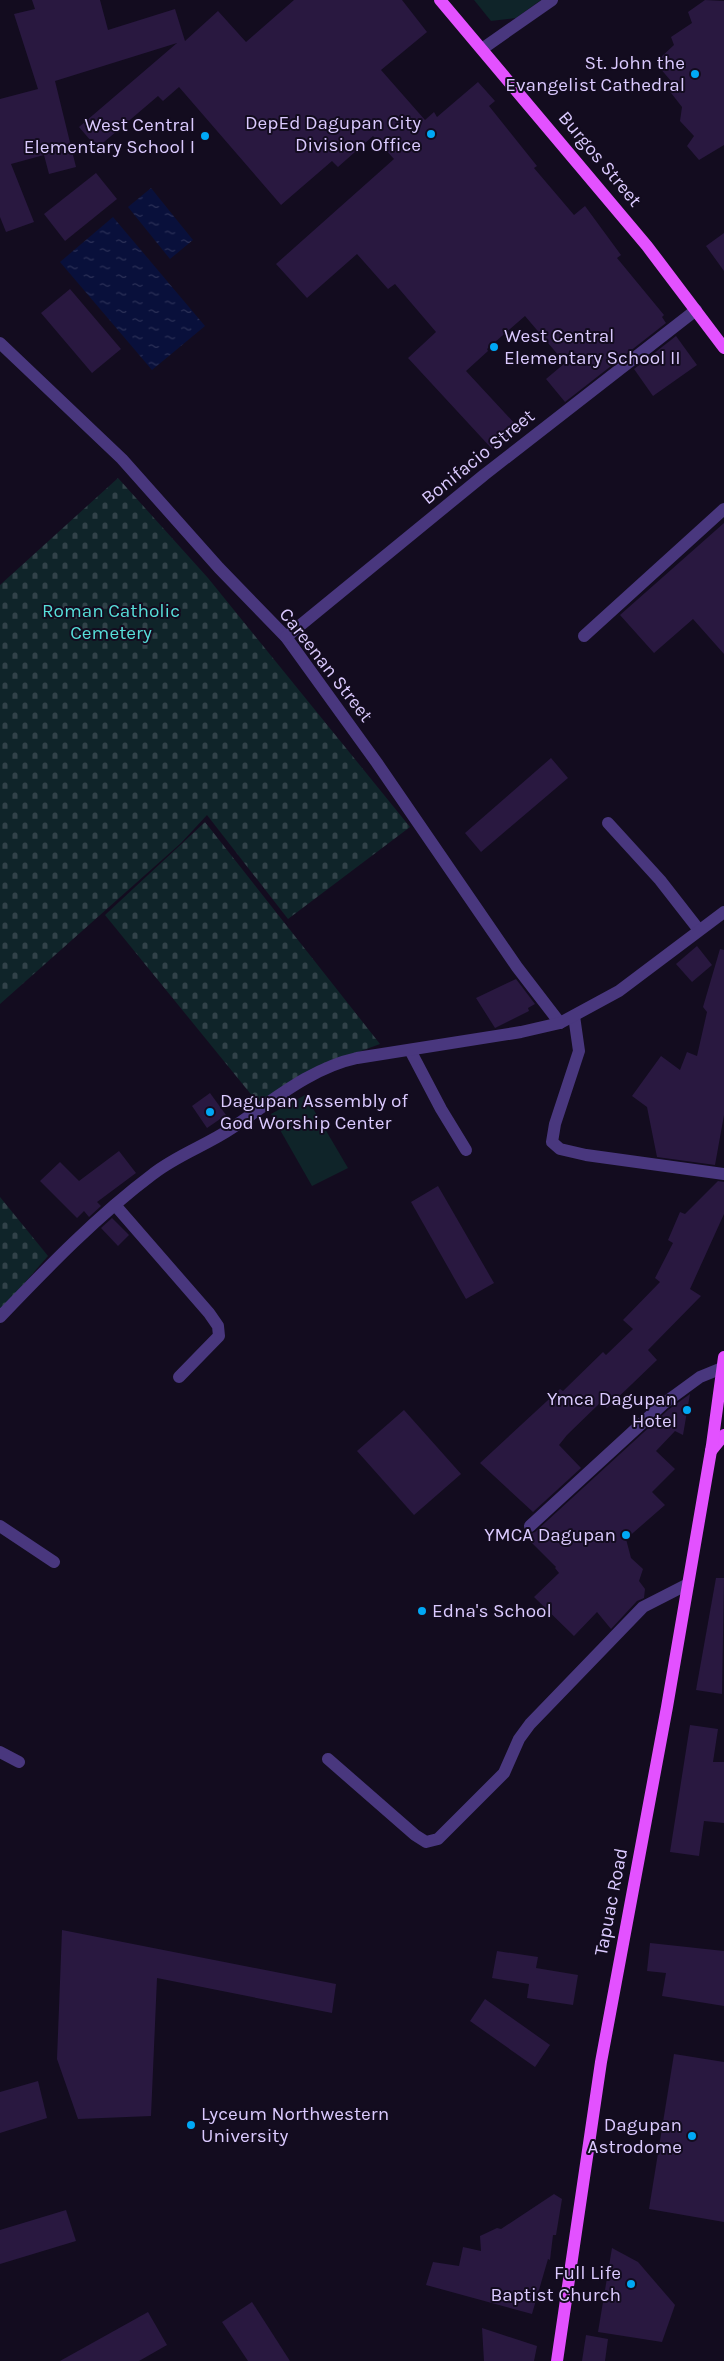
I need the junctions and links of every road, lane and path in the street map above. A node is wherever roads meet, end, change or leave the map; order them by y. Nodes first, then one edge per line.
1 (440, 0) edge
2 (552, 0) edge
3 (482, 49) junction
4 (696, 310) junction
5 (0, 343) edge
6 (724, 348) edge
7 (724, 510) edge
8 (584, 636) dead end
9 (286, 637) junction
10 (608, 824) dead end
11 (724, 912) edge
12 (700, 930) junction
13 (574, 1016) junction
14 (560, 1023) junction
15 (410, 1050) junction
16 (466, 1150) dead end
17 (724, 1174) edge
18 (115, 1205) junction
19 (0, 1317) edge
20 (723, 1362) edge
21 (180, 1377) dead end
22 (724, 1435) edge
23 (710, 1452) junction
24 (0, 1526) edge
25 (530, 1526) dead end
26 (54, 1562) dead end
27 (688, 1584) junction
28 (0, 1752) edge
29 (328, 1759) dead end
30 (19, 1762) dead end
31 (557, 2361) edge

1 - 3 main road, Burgos Street
2 - 3 street
3 - 4 main road, Burgos Street
4 - 6 main road, Burgos Street
4 - 9 street, Bonifacio Street
5 - 9 street, Careenan Street
7 - 8 street
9 - 14 street, Careenan Street
10 - 12 street
11 - 12 street
12 - 13 street
13 - 14 street
13 - 17 street
14 - 15 street
15 - 16 street
15 - 18 street
18 - 19 street
18 - 21 street
20 - 23 main road, Tapuac Road
20 - 25 street
22 - 23 main road
23 - 27 main road, Tapuac Road
24 - 26 street
27 - 29 street
27 - 31 main road, Tapuac Road
28 - 30 street

